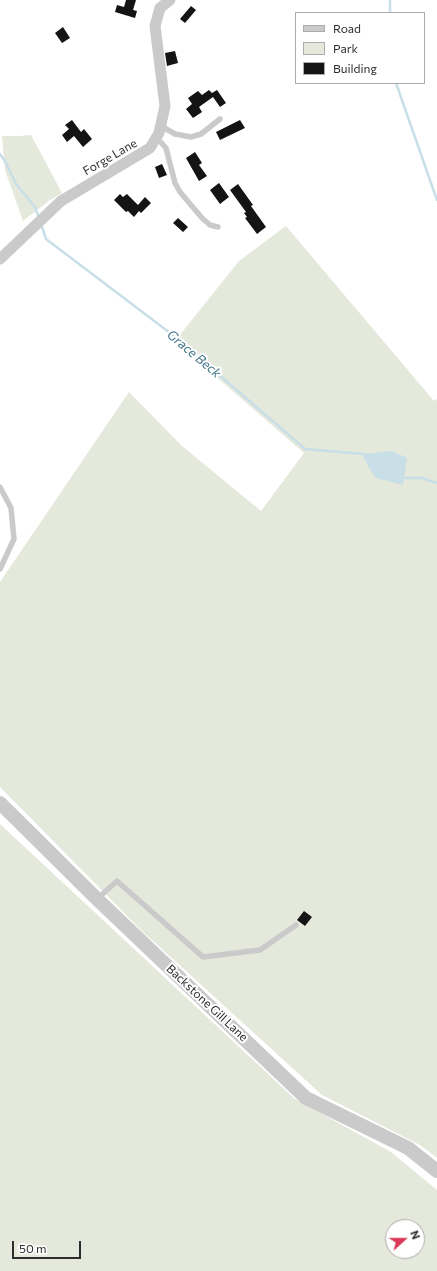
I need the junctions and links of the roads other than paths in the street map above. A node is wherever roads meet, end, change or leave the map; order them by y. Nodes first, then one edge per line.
1 (170, 0) edge
2 (220, 119) dead end
3 (161, 126) junction
4 (157, 138) junction
5 (218, 227) dead end
6 (0, 259) edge
7 (0, 487) edge
8 (0, 569) edge
9 (0, 802) edge
10 (97, 899) junction
11 (296, 925) dead end
12 (437, 1171) edge

1 - 3 street, Forge Lane
2 - 3 lane
3 - 4 street, Forge Lane
4 - 5 lane
4 - 6 street, Forge Lane
7 - 8 lane
9 - 10 street, Backstone Gill Lane
10 - 11 lane
10 - 12 street, Backstone Gill Lane

